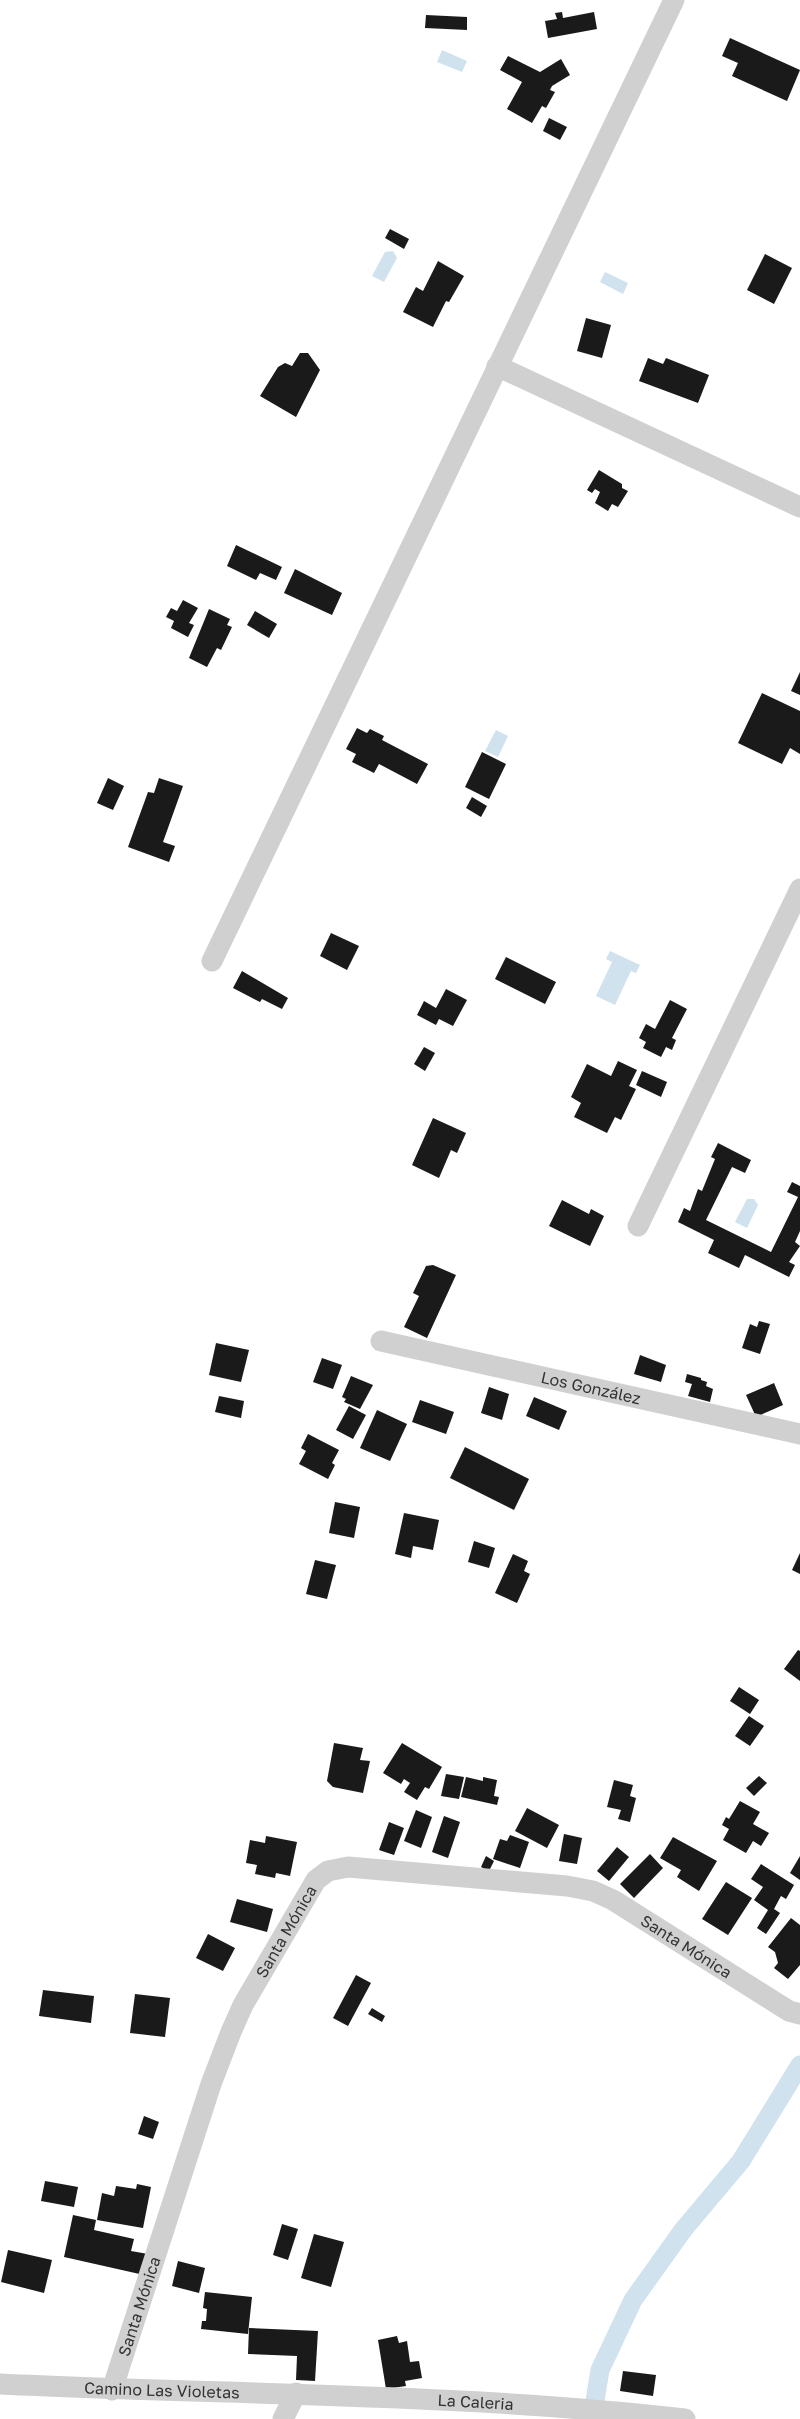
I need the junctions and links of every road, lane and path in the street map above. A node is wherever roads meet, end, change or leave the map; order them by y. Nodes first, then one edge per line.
1 (674, 0) edge
2 (497, 366) junction
3 (800, 508) edge
4 (800, 888) edge
5 (212, 961) dead end
6 (638, 1226) dead end
7 (381, 1341) dead end
8 (800, 1434) edge
9 (800, 2014) edge
10 (0, 2384) edge
11 (112, 2390) junction
12 (296, 2393) junction
13 (283, 2419) edge
14 (685, 2419) edge

1 - 2 street
2 - 3 street
2 - 5 street
4 - 6 street
7 - 8 street, Los González
9 - 11 street, Santa Mónica
10 - 11 street, Camino Las Violetas
11 - 12 street, Camino Las Violetas
12 - 13 street
12 - 14 street, La Caleria

